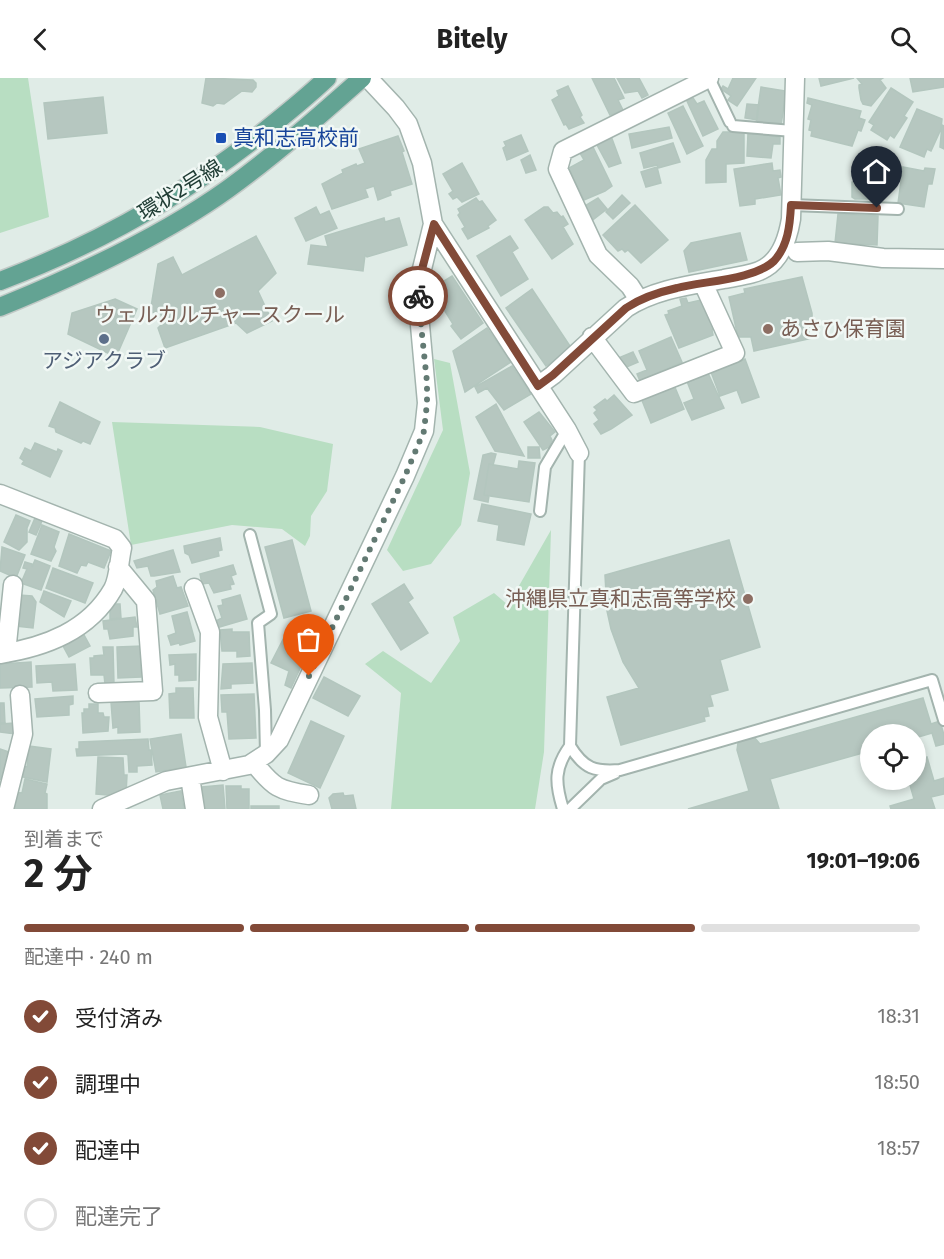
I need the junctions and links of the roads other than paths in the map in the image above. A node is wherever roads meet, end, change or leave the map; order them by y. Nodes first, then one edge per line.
1 (327, 78) edge
2 (362, 78) edge
3 (368, 78) edge
4 (709, 78) edge
5 (795, 78) edge
6 (793, 131) junction
7 (791, 205) junction
8 (898, 209) dead end
9 (434, 224) junction
10 (797, 252) dead end
11 (944, 259) edge
12 (0, 281) edge
13 (703, 283) junction
14 (639, 300) junction
15 (0, 307) edge
16 (592, 337) junction
17 (538, 386) junction
18 (567, 430) junction
19 (579, 453) joint
20 (0, 494) edge
21 (540, 511) dead end
22 (250, 535) dead end
23 (118, 567) junction
24 (13, 585) dead end
25 (194, 588) dead end
26 (3, 653) edge
27 (98, 693) dead end
28 (20, 695) dead end
29 (944, 720) edge
30 (570, 746) junction
31 (260, 758) junction
32 (620, 770) junction
33 (223, 771) junction
34 (190, 777) junction
35 (309, 795) dead end
36 (4, 809) edge
37 (102, 809) edge
38 (195, 809) edge
39 (563, 809) edge
40 (570, 809) edge

1 - 12 main road, 環状2号線
2 - 15 main road, 環状2号線
3 - 9 street
4 - 6 lane
4 - 14 street
5 - 6 street
6 - 7 street
7 - 8 lane
7 - 13 street
9 - 17 street
9 - 31 street
10 - 11 street
13 - 14 street
13 - 16 street
14 - 16 street
16 - 17 street
17 - 18 street
18 - 19 street
18 - 21 lane
19 - 30 lane
20 - 23 street
22 - 31 lane
23 - 26 street
23 - 27 street
24 - 26 street
25 - 33 street
28 - 36 street
29 - 32 lane
30 - 32 lane
30 - 39 lane
31 - 33 street
31 - 35 street
32 - 40 lane
33 - 34 street
34 - 37 street
34 - 38 street

